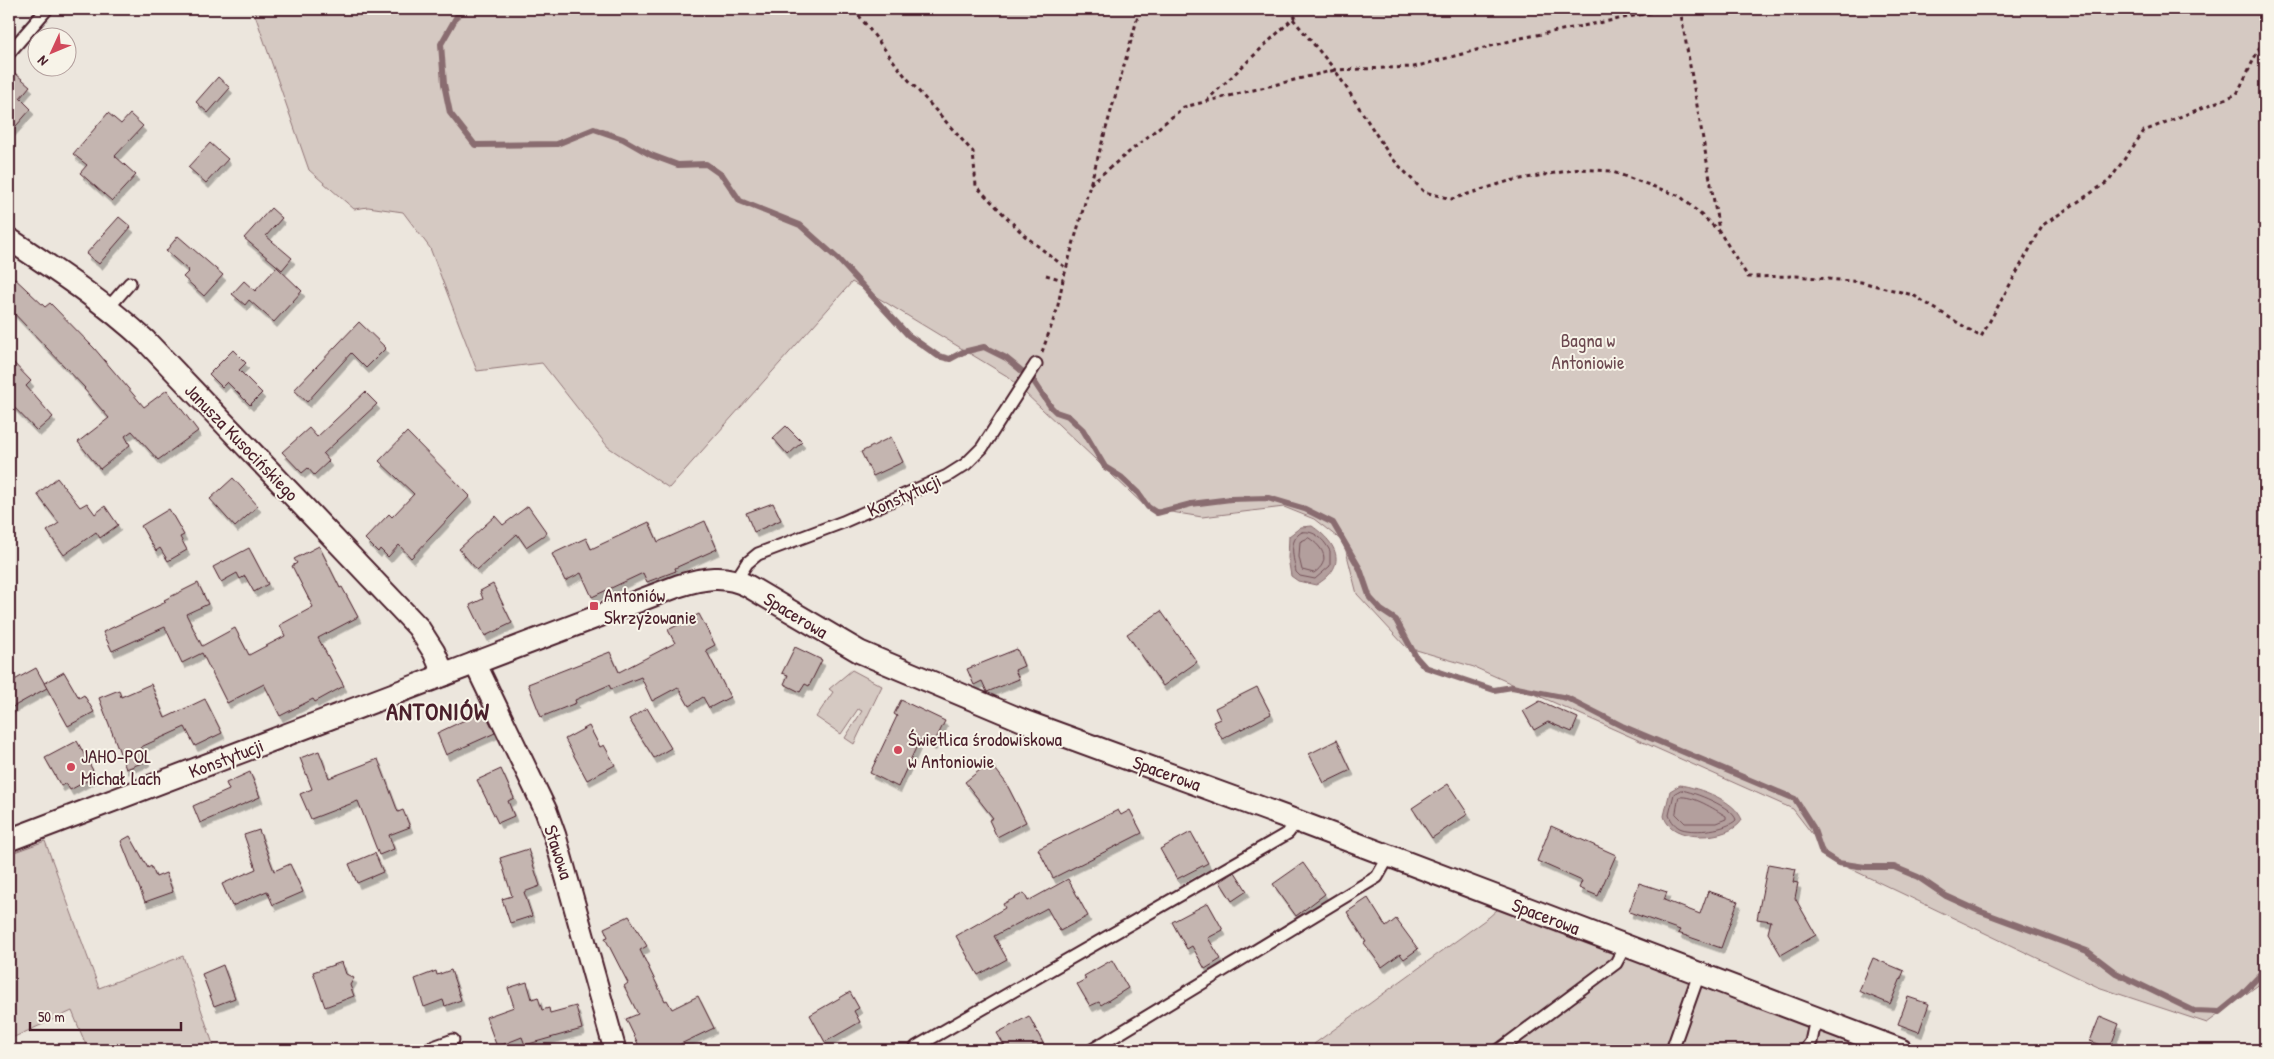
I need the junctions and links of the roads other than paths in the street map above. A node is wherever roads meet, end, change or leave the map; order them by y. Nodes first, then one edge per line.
1 (48, 9) edge
2 (9, 53) edge
3 (9, 239) edge
4 (130, 283) dead end
5 (108, 308) junction
6 (1036, 364) road end
7 (736, 580) junction
8 (475, 663) junction
9 (444, 675) junction
10 (1297, 820) junction
11 (9, 840) edge
12 (1389, 856) junction
13 (1625, 946) junction
14 (1699, 974) junction
15 (1816, 1018) junction
16 (453, 1040) dead end
17 (916, 1047) dead end
18 (425, 1050) edge
19 (615, 1050) edge
20 (1092, 1050) edge
21 (1499, 1050) edge
22 (1672, 1050) edge
23 (1805, 1050) edge
24 (1901, 1050) edge

1 - 2 lane
3 - 5 street, Janusza Kusocińskiego
4 - 5 lane
5 - 9 street, Janusza Kusocińskiego
6 - 7 lane, Konstytucji
7 - 8 street, Spacerowa
7 - 10 street, Spacerowa
8 - 9 street, Spacerowa
8 - 19 street, Stawowa
9 - 11 street, Konstytucji
10 - 12 street, Spacerowa
10 - 17 lane
12 - 13 street, Spacerowa
12 - 20 lane
13 - 14 street, Spacerowa
13 - 21 lane
14 - 15 street, Spacerowa
14 - 22 lane
15 - 23 lane
15 - 24 street, Spacerowa
16 - 18 lane

